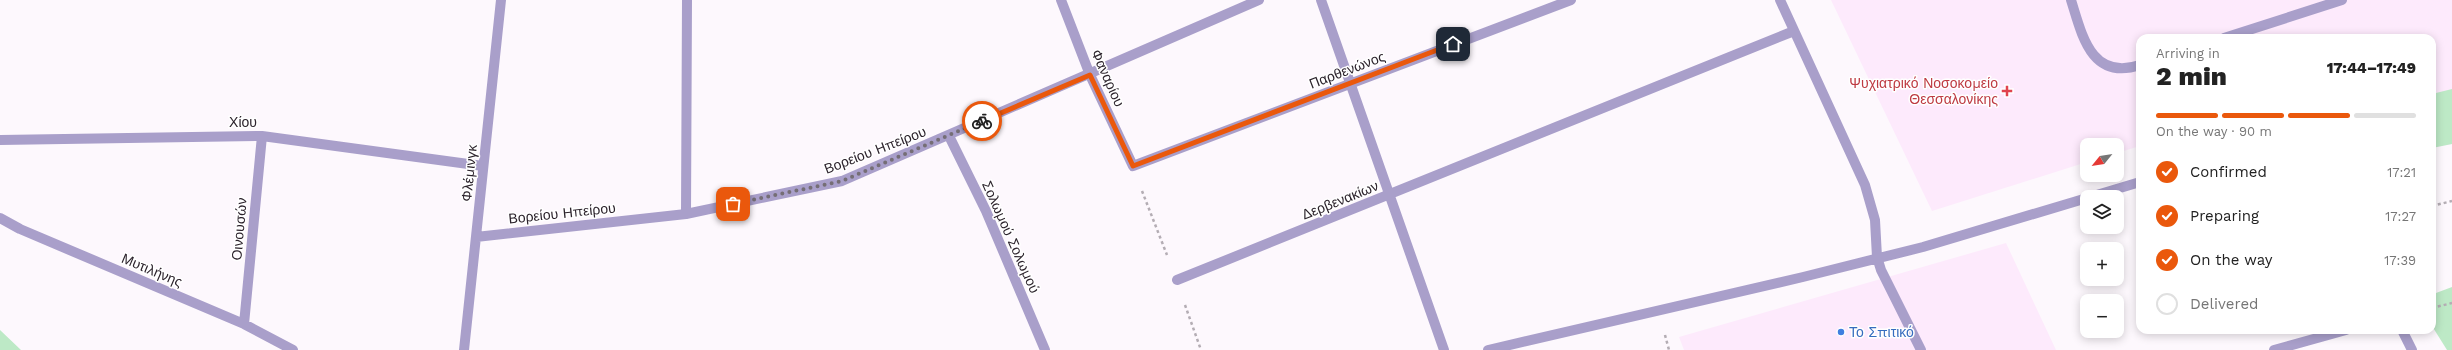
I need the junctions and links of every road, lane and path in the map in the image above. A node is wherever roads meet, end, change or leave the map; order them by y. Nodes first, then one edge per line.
1 (501, 0) edge
2 (687, 0) edge
3 (1061, 0) edge
4 (1259, 0) edge
5 (1321, 0) edge
6 (1570, 0) edge
7 (1780, 0) edge
8 (2071, 0) edge
9 (2342, 0) edge
10 (1794, 31) junction
11 (2236, 34) edge
12 (2136, 66) edge
13 (1090, 75) junction
14 (1350, 83) junction
15 (262, 136) junction
16 (949, 136) junction
17 (0, 140) edge
18 (483, 166) junction
19 (1133, 166) joint
20 (2136, 183) edge
21 (2113, 190) edge
22 (1389, 196) junction
23 (2080, 200) edge
24 (2452, 201) edge
25 (2436, 205) edge
26 (686, 214) junction
27 (0, 218) edge
28 (476, 237) junction
29 (1877, 257) junction
30 (1177, 280) dead end
31 (2452, 303) edge
32 (2436, 307) edge
33 (244, 324) junction
34 (2332, 334) edge
35 (2404, 334) edge
36 (293, 350) edge
37 (464, 350) edge
38 (1045, 350) edge
39 (1444, 350) edge
40 (1488, 350) edge
41 (1921, 350) edge
42 (2274, 350) edge
43 (2412, 350) edge

1 - 18 street, Φλέμινγκ
2 - 26 street
3 - 13 street, Φαναρίου
4 - 13 street, Βορείου Ηπείρου
5 - 14 street, Δερβενακίων
6 - 14 street, Παρθενώνος
7 - 10 street
8 - 12 street
9 - 11 street
10 - 22 street
10 - 29 street
13 - 16 street, Βορείου Ηπείρου
13 - 19 street, Φαναρίου
14 - 19 street, Παρθενώνος
14 - 22 street, Δερβενακίων
15 - 17 street, Χίου
15 - 18 street, Χίου
15 - 33 street, Οινουσών
16 - 26 street, Βορείου Ηπείρου
16 - 38 street, Σολωμού Σολωμού
18 - 28 street, Φλέμινγκ
20 - 21 street
22 - 30 street, Δερβενακίων
22 - 39 street
23 - 29 street
24 - 25 path
26 - 28 street, Βορείου Ηπείρου
27 - 33 street, Μυτιλήνης
28 - 37 street, Φλέμινγκ
29 - 40 street
29 - 41 street
31 - 32 path
33 - 36 street, Μυτιλήνης
34 - 42 street
35 - 43 street

